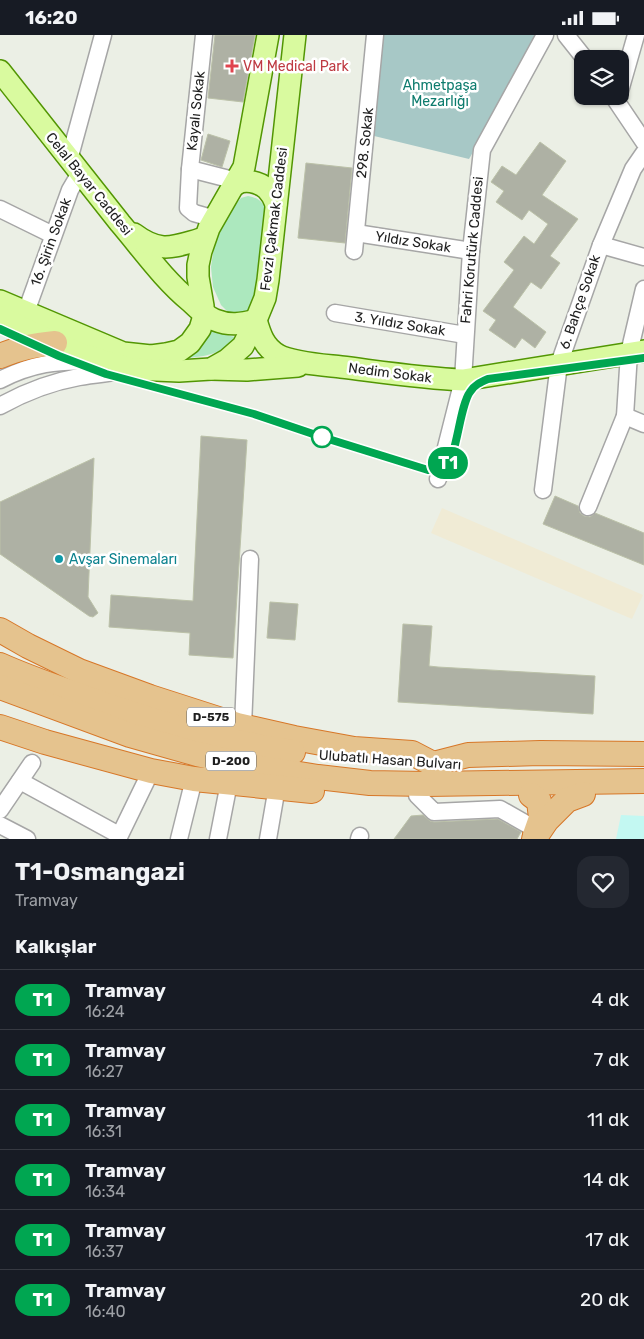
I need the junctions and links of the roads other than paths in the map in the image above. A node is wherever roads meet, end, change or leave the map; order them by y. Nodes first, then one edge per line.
1 (103, 35) edge
2 (204, 35) edge
3 (268, 35) edge
4 (294, 35) edge
5 (375, 35) edge
6 (545, 35) edge
7 (566, 35) edge
8 (636, 35) edge
9 (577, 50) edge
10 (629, 57) edge
11 (0, 71) edge
12 (622, 105) edge
13 (644, 142) edge
14 (644, 153) edge
15 (74, 166) junction
16 (190, 169) junction
17 (236, 183) junction
18 (276, 204) junction
19 (0, 209) edge
20 (122, 224) junction
21 (210, 228) junction
22 (356, 233) junction
23 (54, 235) junction
24 (601, 245) junction
25 (354, 251) dead end
26 (471, 251) junction
27 (644, 257) edge
28 (644, 289) edge
29 (0, 301) edge
30 (26, 312) junction
31 (335, 313) dead end
32 (203, 316) junction
33 (0, 317) edge
34 (256, 320) junction
35 (465, 335) junction
36 (55, 343) junction
37 (636, 352) edge
38 (0, 357) edge
39 (110, 363) junction
40 (559, 363) junction
41 (316, 364) junction
42 (131, 369) junction
43 (211, 369) junction
44 (0, 379) edge
45 (463, 380) junction
46 (0, 406) edge
47 (625, 416) junction
48 (644, 424) edge
49 (438, 479) dead end
50 (543, 490) dead end
51 (588, 507) dead end
52 (250, 559) dead end
53 (0, 630) edge
54 (0, 665) edge
55 (0, 687) edge
56 (243, 726) junction
57 (0, 727) edge
58 (644, 754) edge
59 (32, 763) dead end
60 (433, 764) junction
61 (644, 767) edge
62 (150, 771) junction
63 (194, 779) junction
64 (20, 781) junction
65 (644, 781) edge
66 (229, 783) junction
67 (473, 783) junction
68 (277, 787) junction
69 (346, 793) junction
70 (583, 794) junction
71 (417, 795) junction
72 (530, 795) junction
73 (644, 795) edge
74 (0, 810) edge
75 (0, 825) edge
76 (535, 836) edge
77 (118, 837) edge
78 (27, 839) edge
79 (179, 839) edge
80 (218, 839) edge
81 (268, 839) edge

1 - 15 street, 16. Şirin Sokak
2 - 16 street, Kayalı Sokak
3 - 17 main road
4 - 18 main road, Fevzi Çakmak Caddesi
5 - 22 street, 298. Sokak
6 - 26 street, Fahri Korutürk Caddesi
7 - 9 street
8 - 10 street
11 - 15 main road, Celal Bayar Caddesi
12 - 13 street
14 - 24 street, 6. Bahçe Sokak
15 - 20 main road, Celal Bayar Caddesi
15 - 23 street, 16. Şirin Sokak
16 - 17 street, Kayalı Sokak
16 - 21 street
17 - 18 main road
17 - 21 main road
18 - 34 main road, Fevzi Çakmak Caddesi
19 - 23 street
20 - 21 main road
20 - 32 main road, Celal Bayar Caddesi
21 - 32 main road
22 - 25 street, 298. Sokak
22 - 26 street, Yıldız Sokak
23 - 30 street, 16. Şirin Sokak
24 - 27 street
24 - 40 street, 6. Bahçe Sokak
26 - 35 street, Fahri Korutürk Caddesi
28 - 37 street
29 - 30 main road
30 - 32 main road
31 - 35 street, 3. Yıldız Sokak
32 - 34 main road, Celal Bayar Caddesi
33 - 36 main road
34 - 41 main road
34 - 43 main road, Fevzi Çakmak Caddesi
35 - 45 street, Fahri Korutürk Caddesi
36 - 38 highway
36 - 39 main road
37 - 40 main road, Nedim Sokak
37 - 47 street
39 - 42 main road
39 - 44 street
40 - 45 main road, Nedim Sokak
40 - 50 street, 6. Bahçe Sokak
41 - 43 main road
41 - 45 main road, Nedim Sokak
42 - 43 main road
42 - 46 street
45 - 49 street, Fahri Korutürk Caddesi
47 - 48 street
47 - 51 street
52 - 56 street
53 - 56 highway, D-575
54 - 60 highway, Ulubatlı Hasan Bulvarı / D-200
55 - 67 highway, Ulubatlı Hasan Bulvarı / D-200
56 - 60 highway, D-575
57 - 62 highway
58 - 60 highway
59 - 64 street
60 - 61 highway, Ulubatlı Hasan Bulvarı / D-200
62 - 63 highway
62 - 77 street
63 - 66 highway
63 - 79 street
64 - 74 street
64 - 77 street
65 - 67 highway, Ulubatlı Hasan Bulvarı / D-200
66 - 68 highway
66 - 80 street
67 - 69 highway
68 - 69 highway
68 - 81 street
69 - 71 highway
70 - 72 highway
70 - 73 highway
70 - 76 highway
71 - 72 highway
71 - 76 street
72 - 76 highway
75 - 78 street

